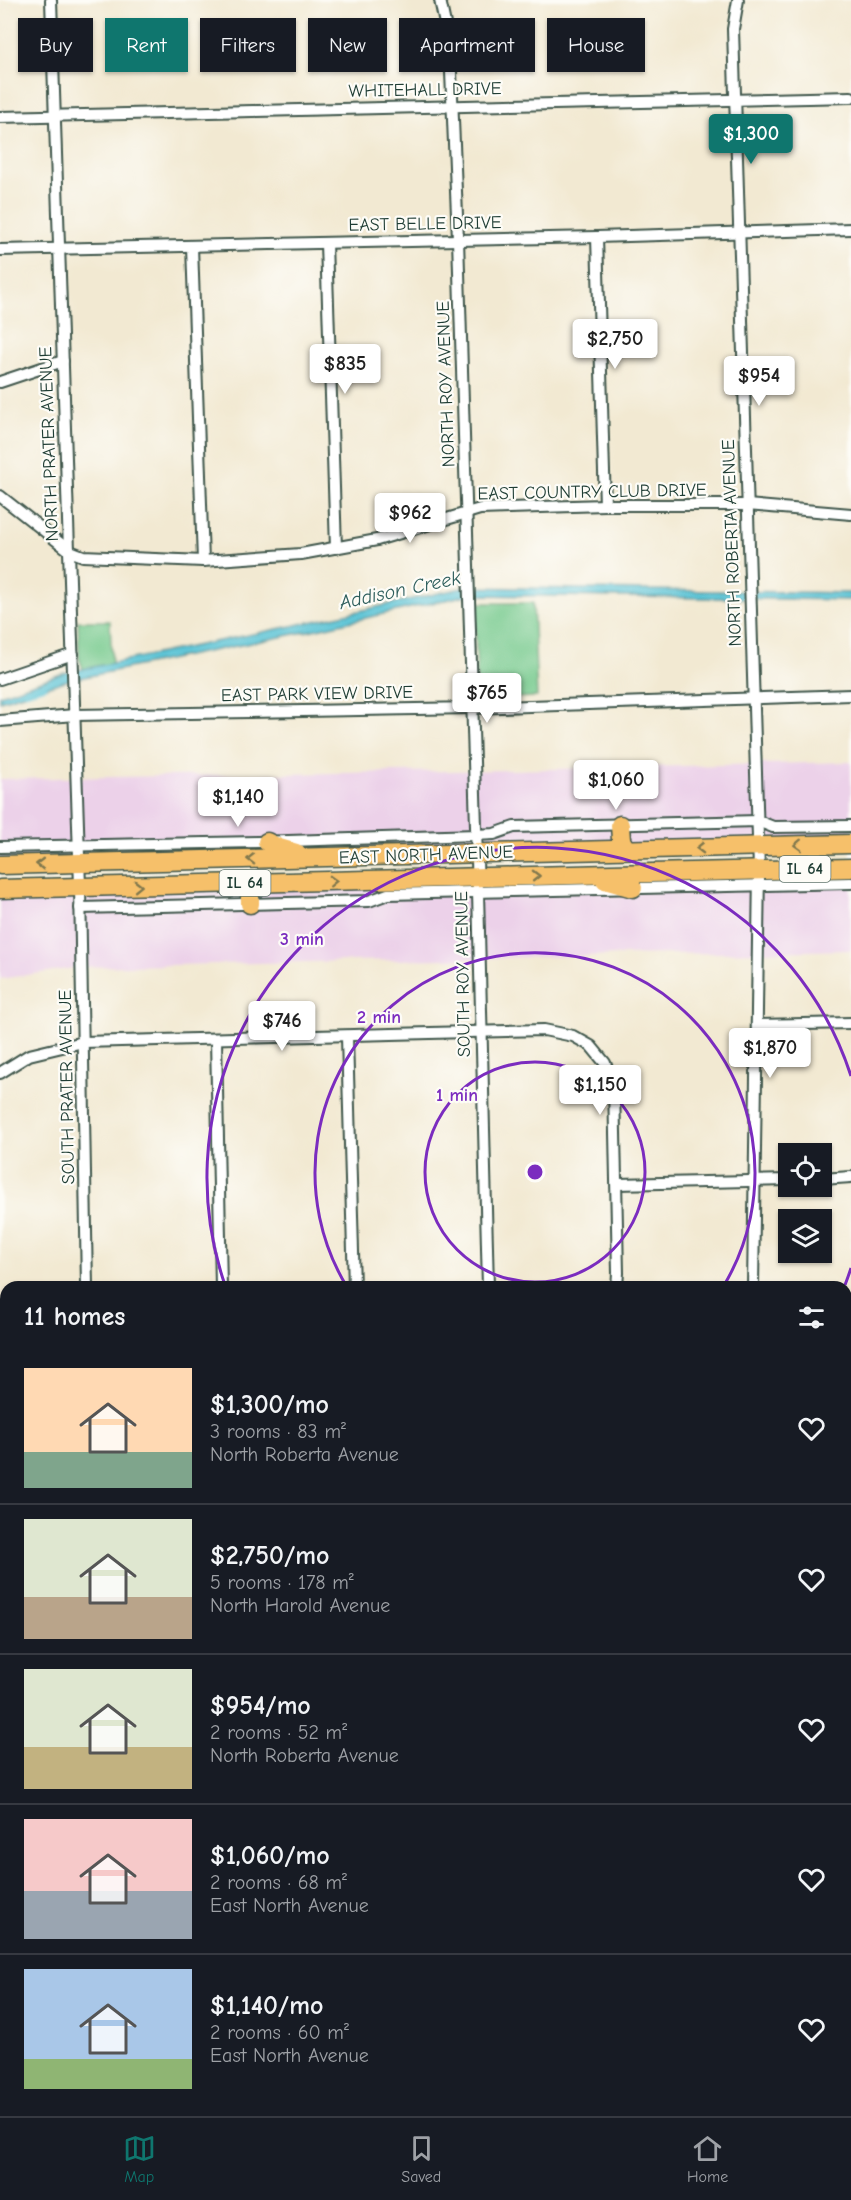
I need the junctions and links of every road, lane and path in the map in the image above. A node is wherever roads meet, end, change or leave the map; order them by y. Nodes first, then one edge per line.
1 (51, 0) edge
2 (440, 0) edge
3 (738, 0) edge
4 (851, 98) edge
5 (735, 100) junction
6 (453, 105) junction
7 (55, 116) junction
8 (0, 117) edge
9 (851, 229) edge
10 (739, 232) junction
11 (597, 237) junction
12 (458, 239) junction
13 (326, 243) junction
14 (192, 246) junction
15 (60, 249) junction
16 (0, 250) edge
17 (63, 361) junction
18 (0, 382) edge
19 (0, 496) edge
20 (605, 505) junction
21 (747, 505) junction
22 (466, 512) junction
23 (851, 514) edge
24 (336, 548) junction
25 (69, 551) junction
26 (202, 561) junction
27 (73, 654) junction
28 (0, 679) edge
29 (851, 695) edge
30 (754, 697) junction
31 (472, 708) junction
32 (75, 716) junction
33 (0, 721) edge
34 (758, 821) junction
35 (620, 825) junction
36 (851, 826) edge
37 (267, 842) junction
38 (477, 844) junction
39 (851, 844) edge
40 (758, 846) junction
41 (0, 847) edge
42 (626, 849) junction
43 (79, 854) junction
44 (315, 858) junction
45 (0, 865) edge
46 (851, 868) edge
47 (580, 875) junction
48 (759, 878) junction
49 (250, 883) junction
50 (851, 883) edge
51 (478, 884) junction
52 (80, 887) junction
53 (633, 888) junction
54 (0, 889) edge
55 (250, 904) junction
56 (80, 908) junction
57 (851, 1023) edge
58 (757, 1024) junction
59 (480, 1031) junction
60 (346, 1037) junction
61 (216, 1039) junction
62 (82, 1042) junction
63 (0, 1073) edge
64 (851, 1177) edge
65 (832, 1178) edge
66 (778, 1181) edge
67 (755, 1182) junction
68 (617, 1184) junction
69 (87, 1281) edge
70 (221, 1281) edge
71 (354, 1281) edge
72 (488, 1281) edge
73 (617, 1281) edge
74 (753, 1281) edge

1 - 7 street, NORTH PRATER AVENUE
2 - 6 street, NORTH ROY AVENUE
3 - 5 street, NORTH ROBERTA AVENUE
4 - 5 street, WHITEHALL DRIVE
5 - 6 street, WHITEHALL DRIVE
5 - 10 street, NORTH ROBERTA AVENUE
6 - 7 street, WHITEHALL DRIVE
6 - 12 street, NORTH ROY AVENUE
7 - 8 street, WHITEHALL DRIVE
7 - 15 street, NORTH PRATER AVENUE
9 - 10 street, EAST BELLE DRIVE
10 - 11 street, EAST BELLE DRIVE
10 - 21 street, NORTH ROBERTA AVENUE
11 - 12 street, EAST BELLE DRIVE
11 - 20 street
12 - 13 street, EAST BELLE DRIVE
12 - 22 street, NORTH ROY AVENUE
13 - 14 street, EAST BELLE DRIVE
13 - 24 street
14 - 15 street, EAST BELLE DRIVE
14 - 26 street
15 - 16 street, EAST BELLE DRIVE
15 - 17 street, NORTH PRATER AVENUE
17 - 18 street
17 - 25 street, NORTH PRATER AVENUE
19 - 25 street, EAST COUNTRY CLUB DRIVE
20 - 21 street, EAST COUNTRY CLUB DRIVE
20 - 22 street, EAST COUNTRY CLUB DRIVE
21 - 23 street, EAST COUNTRY CLUB DRIVE
21 - 30 street, NORTH ROBERTA AVENUE
22 - 24 street, EAST COUNTRY CLUB DRIVE
22 - 31 street, NORTH ROY AVENUE
24 - 26 street, EAST COUNTRY CLUB DRIVE
25 - 26 street, EAST COUNTRY CLUB DRIVE
25 - 27 street, NORTH PRATER AVENUE
27 - 28 street
27 - 32 street, NORTH PRATER AVENUE
29 - 30 street, EAST PARK VIEW DRIVE
30 - 31 street, EAST PARK VIEW DRIVE
30 - 34 street, NORTH ROBERTA AVENUE
31 - 32 street, EAST PARK VIEW DRIVE
31 - 38 street, NORTH ROY AVENUE
32 - 33 street, EAST PARK VIEW DRIVE
32 - 43 street, NORTH PRATER AVENUE
34 - 35 street, EAST NORTH AVENUE
34 - 36 street
34 - 40 street, NORTH ROBERTA AVENUE
35 - 38 street, EAST NORTH AVENUE
35 - 42 main road
37 - 38 street, EAST NORTH AVENUE
37 - 43 street, EAST NORTH AVENUE
37 - 44 main road
38 - 42 main road, EAST NORTH AVENUE / IL 64
38 - 44 main road, EAST NORTH AVENUE / IL 64
38 - 51 street, NORTH ROY AVENUE
39 -> 40 main road, EAST NORTH AVENUE / IL 64
40 -> 42 main road, EAST NORTH AVENUE / IL 64
40 - 48 street, NORTH ROBERTA AVENUE
41 - 43 street, EAST NORTH AVENUE
44 -> 43 main road, EAST NORTH AVENUE / IL 64
43 -> 45 main road, EAST NORTH AVENUE / IL 64
43 - 52 street, NORTH PRATER AVENUE
46 - 48 main road, EAST NORTH AVENUE / IL 64
47 - 48 main road, EAST NORTH AVENUE / IL 64
51 -> 47 main road, EAST NORTH AVENUE / IL 64
47 - 53 main road
48 - 50 street, EAST NORTH AVENUE
48 - 53 street, EAST NORTH AVENUE
48 - 58 street, NORTH ROBERTA AVENUE
49 -> 51 main road, EAST NORTH AVENUE / IL 64
52 -> 49 main road, EAST NORTH AVENUE / IL 64
49 - 55 main road
51 - 53 street, EAST NORTH AVENUE
51 - 55 street, EAST NORTH AVENUE
51 - 59 street, SOUTH ROY AVENUE
52 - 54 main road, EAST NORTH AVENUE / IL 64
52 - 56 street, SOUTH PRATER AVENUE
55 - 56 street, EAST NORTH AVENUE
56 - 62 street, SOUTH PRATER AVENUE
57 - 58 street
58 - 67 street, NORTH ROBERTA AVENUE
59 - 60 street
59 - 68 street
59 - 72 street, SOUTH ROY AVENUE
60 - 61 street
60 - 71 street
61 - 62 street
61 - 70 street
62 - 63 street
62 - 69 street, SOUTH PRATER AVENUE
64 - 65 street
66 - 67 street
67 - 68 street
67 - 74 street, NORTH ROBERTA AVENUE
68 - 73 street

